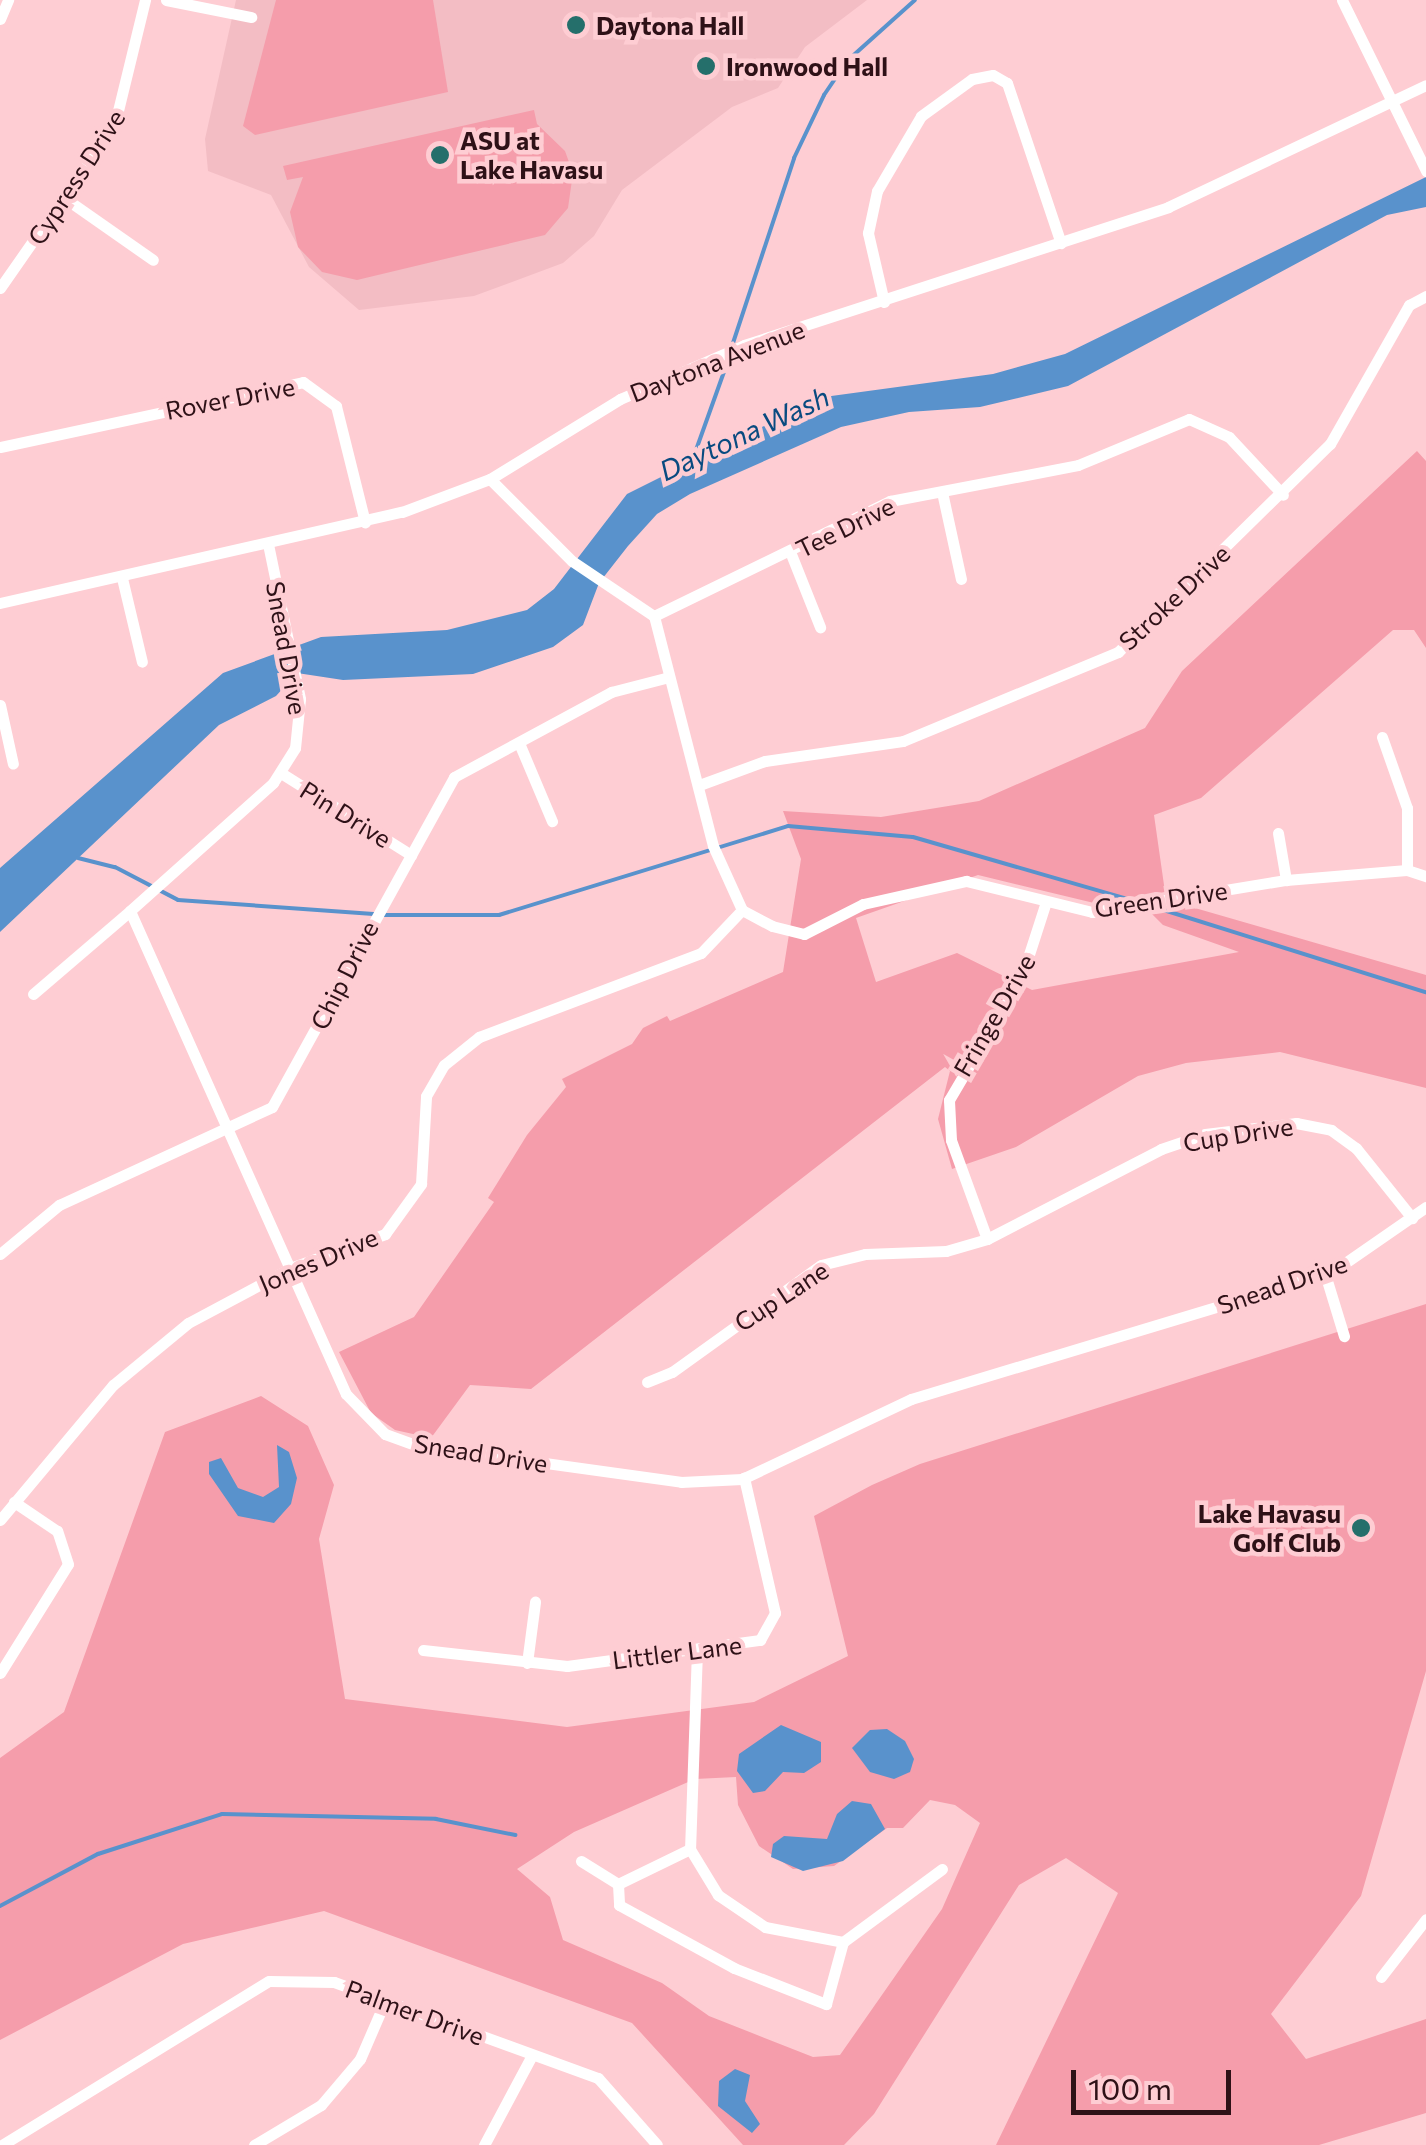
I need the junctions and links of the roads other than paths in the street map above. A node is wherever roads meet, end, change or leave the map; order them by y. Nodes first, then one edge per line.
1 (8, 0) edge
2 (145, 0) edge
3 (166, 0) edge
4 (1342, 0) edge
5 (251, 17) dead end
6 (0, 19) edge
7 (1426, 85) edge
8 (1392, 102) junction
9 (1426, 172) edge
10 (66, 199) junction
11 (1061, 243) junction
12 (153, 260) dead end
13 (0, 288) edge
14 (1426, 296) edge
15 (884, 302) junction
16 (0, 447) edge
17 (490, 479) junction
18 (942, 492) junction
19 (1283, 495) junction
20 (365, 522) junction
21 (268, 544) junction
22 (791, 554) junction
23 (122, 578) junction
24 (962, 580) dead end
25 (0, 603) edge
26 (654, 616) junction
27 (820, 627) dead end
28 (142, 662) dead end
29 (666, 678) junction
30 (0, 704) edge
31 (1382, 737) dead end
32 (519, 743) junction
33 (13, 764) dead end
34 (281, 773) junction
35 (702, 784) junction
36 (552, 821) dead end
37 (1278, 832) dead end
38 (411, 855) junction
39 (1406, 870) junction
40 (1426, 876) edge
41 (1286, 880) junction
42 (1045, 905) junction
43 (130, 910) junction
44 (742, 910) junction
45 (33, 994) dead end
46 (228, 1130) junction
47 (1426, 1207) edge
48 (1412, 1218) junction
49 (987, 1239) junction
50 (0, 1254) edge
51 (292, 1267) junction
52 (1324, 1274) junction
53 (1344, 1336) dead end
54 (647, 1382) dead end
55 (744, 1478) junction
56 (14, 1502) junction
57 (0, 1520) edge
58 (534, 1602) dead end
59 (424, 1650) dead end
60 (697, 1650) junction
61 (527, 1663) junction
62 (0, 1673) edge
63 (690, 1849) junction
64 (581, 1861) dead end
65 (942, 1869) dead end
66 (618, 1884) junction
67 (1426, 1919) edge
68 (844, 1942) junction
69 (1380, 1976) dead end
70 (386, 1999) junction
71 (531, 2057) junction
72 (2, 2145) edge
73 (254, 2145) edge
74 (484, 2145) edge
75 (657, 2145) edge

1 - 6 street
2 - 10 street, Cypress Drive
3 - 5 street
4 - 8 street
7 - 8 street, Daytona Avenue
8 - 9 street
8 - 11 street, Daytona Avenue
10 - 12 street
10 - 13 street, Cypress Drive
11 - 15 street, Daytona Avenue
11 - 15 street
14 - 19 street, Stroke Drive
15 - 17 street, Daytona Avenue
16 - 20 street, Rover Drive
17 - 20 street, Daytona Avenue
17 - 26 street
18 - 19 street, Tee Drive
18 - 22 street, Tee Drive
18 - 24 street
19 - 35 street, Stroke Drive
20 - 21 street, Daytona Avenue
21 - 23 street, Daytona Avenue
21 - 34 street, Snead Drive
22 - 26 street, Tee Drive
22 - 27 street
23 - 25 street, Daytona Avenue
23 - 28 street
26 - 29 street
29 - 32 street, Chip Drive
29 - 35 street
30 - 33 street
31 - 39 street
32 - 36 street
32 - 38 street, Chip Drive
34 - 38 street, Pin Drive
34 - 43 street, Snead Drive
35 - 44 street
37 - 41 street
38 - 46 street, Chip Drive
39 - 40 street, Green Drive
39 - 41 street, Green Drive
41 - 42 street, Green Drive
42 - 44 street, Green Drive
42 - 49 street, Fringe Drive
43 - 45 street
43 - 46 street, Snead Drive
44 - 51 street, Jones Drive
46 - 50 street, Chip Drive
46 - 51 street, Snead Drive
47 - 48 street, Snead Drive
48 - 49 street, Cup Drive
48 - 52 street, Snead Drive
49 - 54 street, Cup Lane
51 - 55 street, Snead Drive
51 - 56 street, Jones Drive
52 - 53 street
52 - 55 street, Snead Drive
55 - 60 street, Littler Lane
56 - 57 street, Jones Drive
56 - 62 street
58 - 61 street
59 - 61 street, Littler Lane
60 - 61 street, Littler Lane
60 - 63 street
63 - 66 street
63 - 68 street
64 - 66 street
65 - 68 street
66 - 68 street
67 - 69 street
70 - 71 street, Palmer Drive
70 - 72 street, Palmer Drive
70 - 73 street
71 - 74 street
71 - 75 street, Palmer Drive

